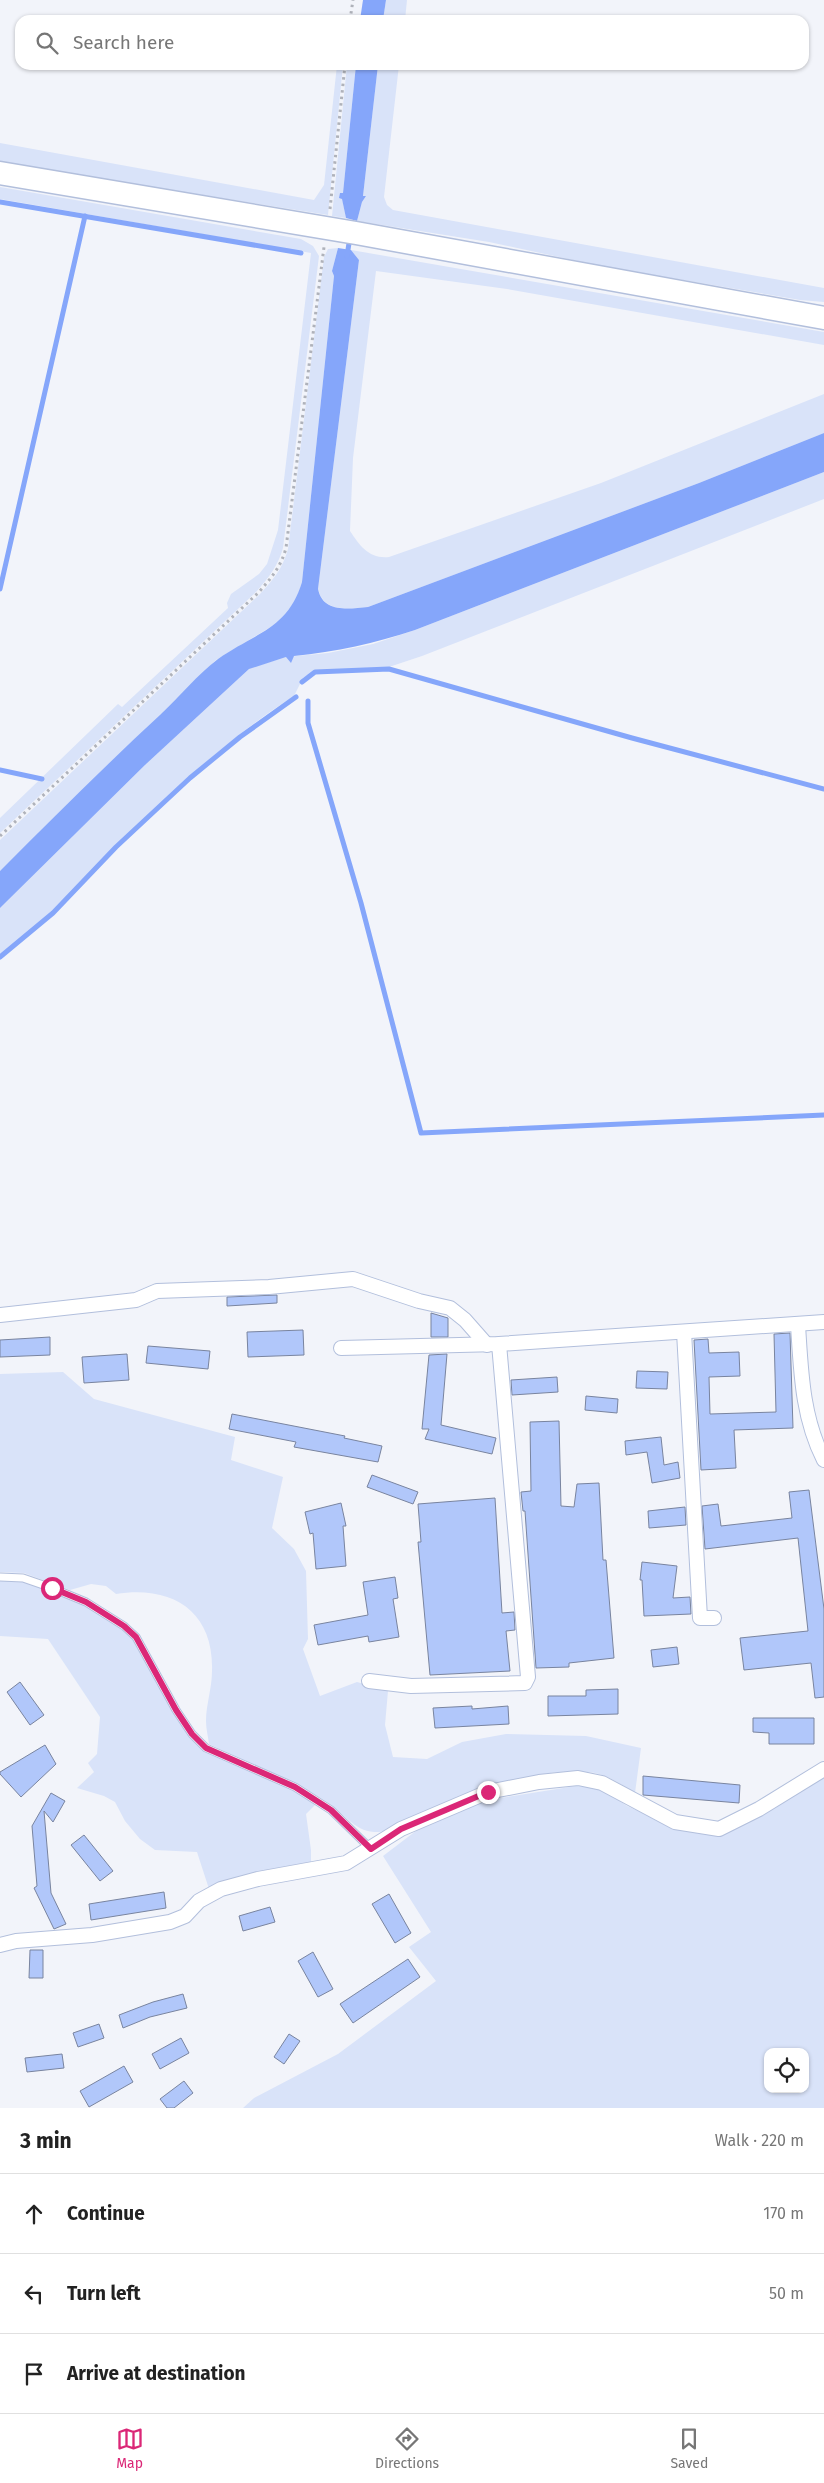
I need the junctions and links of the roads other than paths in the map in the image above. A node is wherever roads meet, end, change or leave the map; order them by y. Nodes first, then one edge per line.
1 (0, 173) edge
2 (824, 318) edge
3 (0, 1315) edge
4 (824, 1322) edge
5 (798, 1325) junction
6 (684, 1332) junction
7 (493, 1344) junction
8 (341, 1348) dead end
9 (824, 1460) edge
10 (0, 1577) edge
11 (714, 1618) dead end
12 (369, 1681) dead end
13 (824, 1769) edge
14 (371, 1849) junction
15 (0, 1945) edge

1 - 2 main road
3 - 7 street
4 - 5 street
5 - 6 street
5 - 9 street
6 - 7 street
6 - 11 street
7 - 8 street
7 - 12 street
10 - 14 lane
13 - 14 street
14 - 15 street

